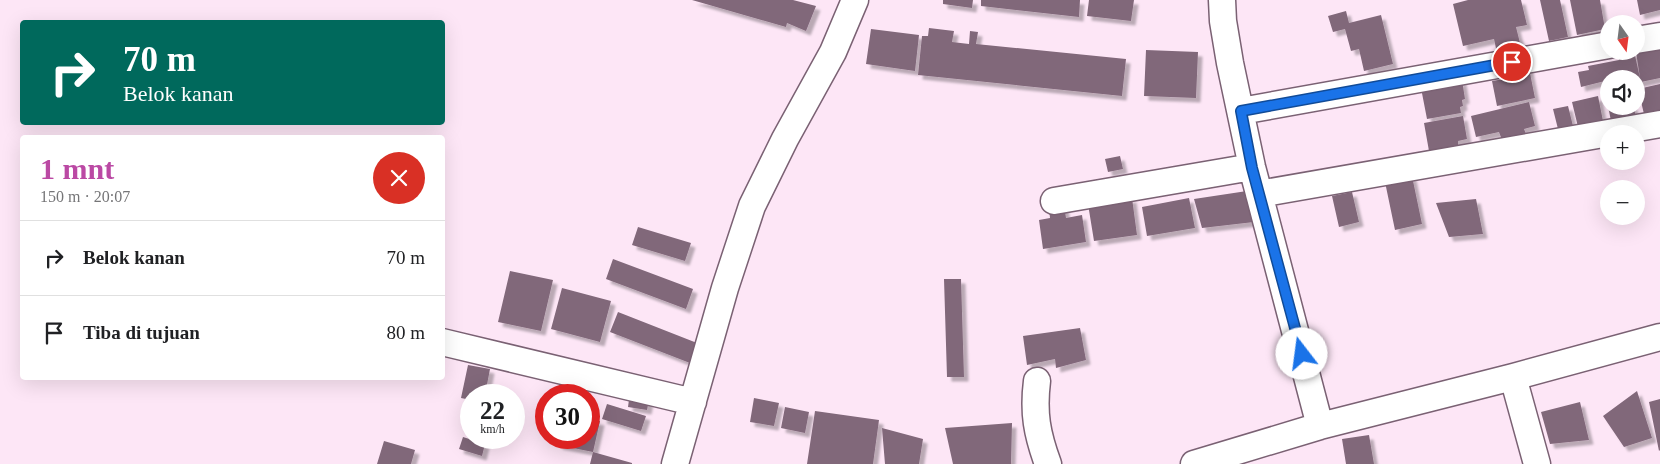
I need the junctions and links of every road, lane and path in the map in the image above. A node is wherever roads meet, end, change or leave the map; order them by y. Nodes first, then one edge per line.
1 (855, 0) edge
2 (1222, 0) edge
3 (1660, 36) edge
4 (1645, 38) edge
5 (1600, 47) edge
6 (1241, 111) junction
7 (1660, 124) edge
8 (1252, 168) junction
9 (1259, 194) junction
10 (1054, 201) dead end
11 (1660, 336) edge
12 (445, 343) edge
13 (1513, 376) junction
14 (1037, 381) dead end
15 (692, 402) junction
16 (1320, 426) junction
17 (677, 463) edge
18 (1048, 464) edge
19 (1194, 464) edge
20 (1537, 464) edge

1 - 15 street
2 - 6 street
3 - 4 street
5 - 6 street
6 - 8 street
7 - 9 street
8 - 9 street
8 - 10 street
9 - 16 street
11 - 13 street
12 - 15 street
13 - 16 street
13 - 20 street
14 - 18 street
15 - 17 street
16 - 19 street

